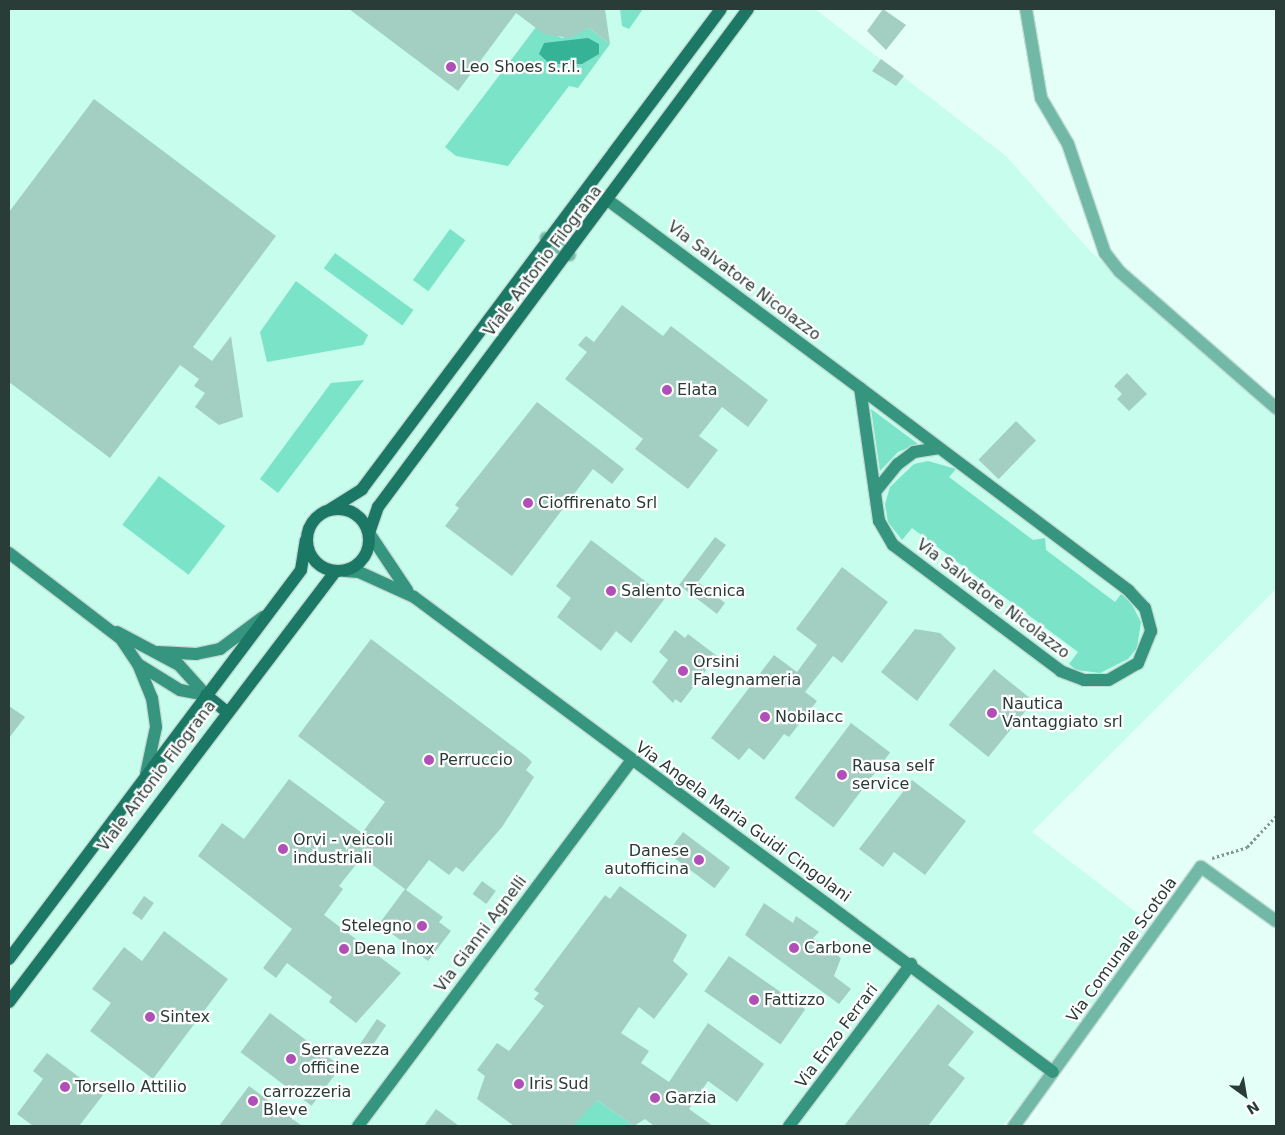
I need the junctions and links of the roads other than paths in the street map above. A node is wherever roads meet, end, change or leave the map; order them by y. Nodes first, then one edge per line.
1 (721, 9) edge
2 (748, 9) edge
3 (1026, 9) edge
4 (609, 200) junction
5 (546, 238) junction
6 (569, 255) junction
7 (860, 388) junction
8 (1276, 408) edge
9 (938, 448) junction
10 (875, 492) junction
11 (329, 510) junction
12 (369, 533) junction
13 (306, 540) junction
14 (9, 552) edge
15 (340, 571) junction
16 (414, 597) junction
17 (267, 614) junction
18 (108, 628) junction
19 (158, 652) junction
20 (138, 664) junction
21 (206, 694) junction
22 (226, 711) junction
23 (631, 760) junction
24 (146, 774) junction
25 (1276, 921) edge
26 (9, 959) edge
27 (911, 964) junction
28 (9, 1002) edge
29 (1053, 1072) junction
30 (358, 1126) edge
31 (789, 1126) edge
32 (1014, 1126) edge

1 - 5 main road, Viale Antonio Filograna
2 - 4 main road, Viale Antonio Filograna
3 - 8 street
4 - 6 main road, Viale Antonio Filograna
4 - 7 street, Via Salvatore Nicolazzo
5 - 6 street
5 - 11 main road, Viale Antonio Filograna
6 - 12 main road, Viale Antonio Filograna
7 - 9 street, Via Salvatore Nicolazzo
7 - 10 street, Via Salvatore Nicolazzo
9 - 10 street
9 - 10 street, Via Salvatore Nicolazzo
11 - 12 main road
11 - 13 main road
12 - 15 main road
12 - 16 street
13 - 15 main road
13 - 17 main road, Viale Antonio Filograna
14 - 18 street
15 - 16 street
15 - 22 main road, Viale Antonio Filograna
16 - 23 street, Via Angela Maria Guidi Cingolani
17 - 19 street
17 - 21 main road, Viale Antonio Filograna
18 - 19 street
18 - 20 street
19 - 21 street
20 - 21 street
20 - 24 street
21 - 22 main road
21 - 24 main road, Viale Antonio Filograna
22 - 28 main road, Viale Antonio Filograna
23 - 27 street, Via Angela Maria Guidi Cingolani
23 - 30 street, Via Gianni Agnelli
24 - 26 main road, Viale Antonio Filograna
25 - 29 street, Via Comunale Scotola
27 - 29 street, Via Angela Maria Guidi Cingolani
27 - 31 street, Via Enzo Ferrari
29 - 32 street, Via Comunale Scotola

